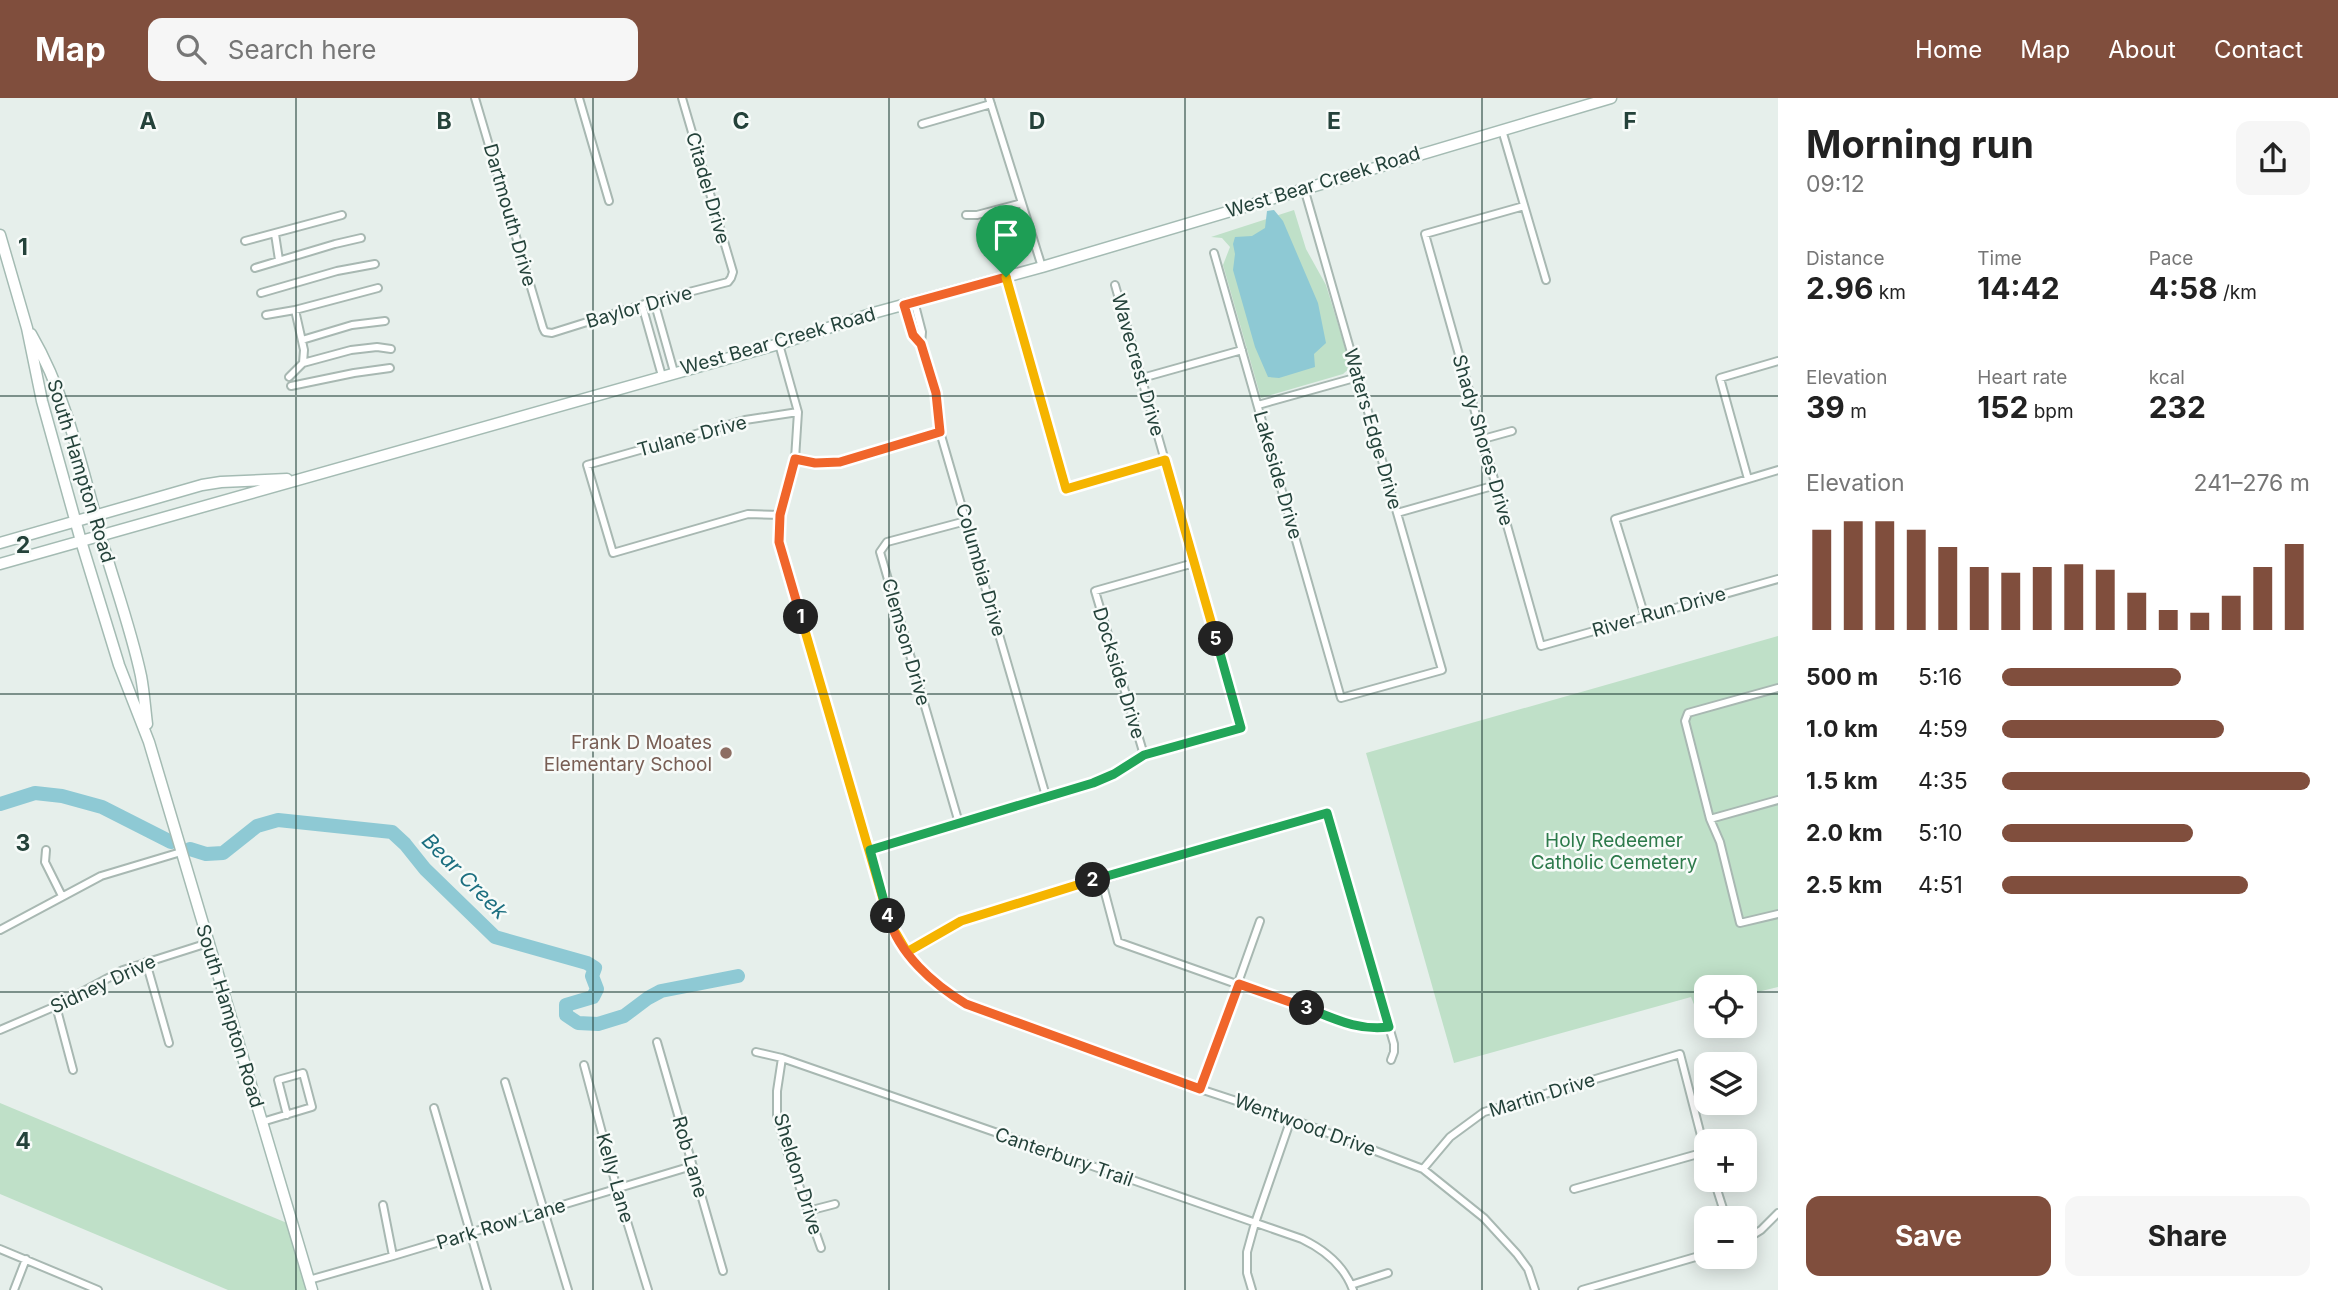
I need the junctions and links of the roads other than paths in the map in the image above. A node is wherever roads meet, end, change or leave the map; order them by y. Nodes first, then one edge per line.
1 (475, 98) edge
2 (579, 98) edge
3 (682, 98) edge
4 (1611, 98) edge
5 (990, 101) edge
6 (922, 124) dead end
7 (1502, 130) junction
8 (1304, 187) junction
9 (609, 201) dead end
10 (1022, 203) junction
11 (1524, 206) junction
12 (342, 215) dead end
13 (966, 215) dead end
14 (275, 234) junction
15 (0, 235) edge
16 (361, 238) dead end
17 (245, 242) dead end
18 (1214, 253) dead end
19 (279, 260) junction
20 (375, 264) dead end
21 (1042, 267) junction
22 (255, 268) dead end
23 (1006, 277) junction
24 (732, 278) joint
25 (1546, 281) dead end
26 (1115, 285) dead end
27 (378, 288) dead end
28 (261, 293) dead end
29 (654, 301) junction
30 (909, 303) junction
31 (642, 305) junction
32 (295, 310) junction
33 (266, 315) dead end
34 (385, 321) dead end
35 (27, 328) junction
36 (545, 332) joint
37 (302, 340) junction
38 (779, 344) junction
39 (921, 344) junction
40 (391, 349) dead end
41 (1242, 350) junction
42 (1778, 361) edge
43 (303, 363) junction
44 (390, 368) dead end
45 (674, 372) junction
46 (662, 376) junction
47 (289, 377) dead end
48 (1358, 377) junction
49 (1142, 379) junction
50 (291, 386) dead end
51 (1258, 405) junction
52 (798, 412) junction
53 (1511, 431) dead end
54 (940, 432) junction
55 (1483, 439) junction
56 (795, 459) junction
57 (1165, 460) junction
58 (1778, 470) edge
59 (308, 477) junction
60 (1748, 479) junction
61 (1496, 485) junction
62 (1397, 513) junction
63 (780, 515) junction
64 (96, 516) junction
65 (76, 521) junction
66 (966, 521) junction
67 (101, 536) junction
68 (81, 541) junction
69 (0, 543) edge
70 (1194, 563) junction
71 (0, 564) edge
72 (1778, 579) edge
73 (1645, 617) junction
74 (1541, 646) joint
75 (1442, 670) joint
76 (1778, 688) edge
77 (149, 742) junction
78 (1144, 755) junction
79 (1046, 796) junction
80 (1778, 800) edge
81 (1710, 819) junction
82 (958, 823) junction
83 (46, 850) dead end
84 (870, 850) junction
85 (181, 852) junction
86 (1101, 878) junction
87 (61, 896) junction
88 (1778, 914) edge
89 (1260, 921) dead end
90 (0, 930) edge
91 (208, 943) junction
92 (907, 952) junction
93 (146, 962) junction
94 (1239, 984) junction
95 (56, 1006) junction
96 (1389, 1027) junction
97 (0, 1030) edge
98 (169, 1042) dead end
99 (657, 1042) dead end
100 (756, 1052) dead end
101 (782, 1058) junction
102 (1391, 1060) dead end
103 (584, 1065) dead end
104 (73, 1070) dead end
105 (505, 1082) dead end
106 (1200, 1089) junction
107 (434, 1108) dead end
108 (287, 1115) junction
109 (1291, 1119) junction
110 (262, 1122) junction
111 (1700, 1129) edge
112 (1694, 1156) edge
113 (692, 1166) junction
114 (1423, 1169) junction
115 (617, 1189) junction
116 (1574, 1189) dead end
117 (835, 1204) dead end
118 (383, 1205) dead end
119 (808, 1210) junction
120 (545, 1211) junction
121 (1778, 1213) edge
122 (1255, 1223) junction
123 (469, 1232) junction
124 (1757, 1232) edge
125 (821, 1248) dead end
126 (0, 1249) edge
127 (393, 1256) junction
128 (1694, 1257) edge
129 (26, 1259) junction
130 (723, 1271) dead end
131 (1388, 1273) dead end
132 (310, 1285) edge
133 (1352, 1288) edge
134 (14, 1290) edge
135 (98, 1290) edge
136 (487, 1290) edge
137 (568, 1290) edge
138 (648, 1290) edge
139 (1252, 1290) edge
140 (1535, 1290) edge
141 (1582, 1290) edge

1 - 36 street, Dartmouth Drive
2 - 9 street
3 - 24 street, Citadel Drive
4 - 7 main road, West Bear Creek Road
5 - 6 street
5 - 10 street
7 - 8 main road, West Bear Creek Road
7 - 11 street
8 - 21 main road, West Bear Creek Road
8 - 48 street, Waters Edge Drive
10 - 13 street
10 - 21 street
11 - 25 street
11 - 55 street, Shady Shores Drive
12 - 14 street
14 - 17 street
14 - 19 street
15 - 35 main road, South Hampton Road
16 - 19 street
18 - 41 street, Lakeside Drive
19 - 22 street
20 - 28 street
21 - 23 main road, West Bear Creek Road
23 - 30 main road, West Bear Creek Road
23 - 57 street
24 - 29 street, Baylor Drive
26 - 49 street, Wavecrest Drive
27 - 32 street
29 - 31 street, Baylor Drive
29 - 45 street
30 - 38 main road, West Bear Creek Road
30 - 39 street, Columbia Drive
30 - 39 street, Columbia Drive
31 - 36 street, Baylor Drive
31 - 46 street
32 - 33 street
32 - 37 street
34 - 37 street
35 - 64 main road, South Hampton Road
35 - 65 main road, South Hampton Road
37 - 43 street
38 - 45 main road, West Bear Creek Road
38 - 52 street, Wentwood Drive
39 - 54 street, Columbia Drive
40 - 43 street
41 - 49 street
41 - 51 street, Lakeside Drive
42 - 60 street
43 - 47 street
44 - 50 street
45 - 46 main road, West Bear Creek Road
46 - 59 main road, West Bear Creek Road
48 - 51 street
48 - 62 street, Waters Edge Drive
49 - 57 street, Wavecrest Drive
51 - 75 street, Lakeside Drive
52 - 56 street, Wentwood Drive
52 - 63 street, Tulane Drive
53 - 55 street
54 - 56 street
54 - 66 street, Columbia Drive
55 - 61 street, Shady Shores Drive
56 - 63 street, Wentwood Drive
57 - 70 street, Wavecrest Drive
58 - 60 street
59 - 64 main road, West Bear Creek Road
59 - 67 main road, West Bear Creek Road
60 - 73 street
61 - 62 street
61 - 74 street, Shady Shores Drive
62 - 75 street, Waters Edge Drive
63 - 84 street, Wentwood Drive
64 - 65 main road, West Bear Creek Road
64 - 67 main road, South Hampton Road
65 - 68 main road, South Hampton Road
65 - 69 main road, West Bear Creek Road
66 - 79 street, Columbia Drive
66 - 82 street, Clemson Drive
67 - 68 main road, West Bear Creek Road
67 - 77 main road, South Hampton Road
68 - 71 main road, West Bear Creek Road
68 - 77 main road, South Hampton Road
70 - 78 street, Wavecrest Drive
70 - 78 street, Dockside Drive
72 - 73 street, River Run Drive
73 - 74 street, River Run Drive
76 - 81 street
77 - 85 main road, South Hampton Road
78 - 79 street
79 - 82 street
80 - 81 street
81 - 88 street
82 - 84 street
83 - 87 street
84 - 92 street, Wentwood Drive
85 - 87 street
85 - 91 main road, South Hampton Road
86 - 92 street
86 - 94 street
86 - 96 street
87 - 90 street
89 - 94 street
91 - 93 street, Sidney Drive
91 - 110 main road, South Hampton Road
92 - 106 street, Wentwood Drive
93 - 95 street, Sidney Drive
93 - 98 street
94 - 96 street
94 - 106 street
95 - 97 street, Sidney Drive
95 - 104 street
96 - 102 street
99 - 113 street, Rob Lane
100 - 101 street, Canterbury Trail
101 - 119 street, Sheldon Drive
101 - 122 street, Canterbury Trail
103 - 115 street, Kelly Lane
105 - 120 street
106 - 109 street, Wentwood Drive
107 - 123 street
108 - 108 street
108 - 110 street
109 - 114 street, Wentwood Drive
109 - 122 street
110 - 132 main road, South Hampton Road
111 - 114 street, Martin Drive
112 - 116 street
113 - 115 street, Park Row Lane
113 - 130 street, Rob Lane
114 - 140 street, Wentwood Drive
115 - 120 street, Park Row Lane
115 - 138 street, Kelly Lane
117 - 119 street
118 - 127 street
119 - 125 street, Sheldon Drive
120 - 123 street, Park Row Lane
120 - 137 street
121 - 124 street
122 - 133 street, Canterbury Trail
122 - 139 street
123 - 127 street, Park Row Lane
123 - 136 street
126 - 129 street
127 - 132 street, Park Row Lane
128 - 141 street
129 - 134 street
129 - 135 street
131 - 133 street

